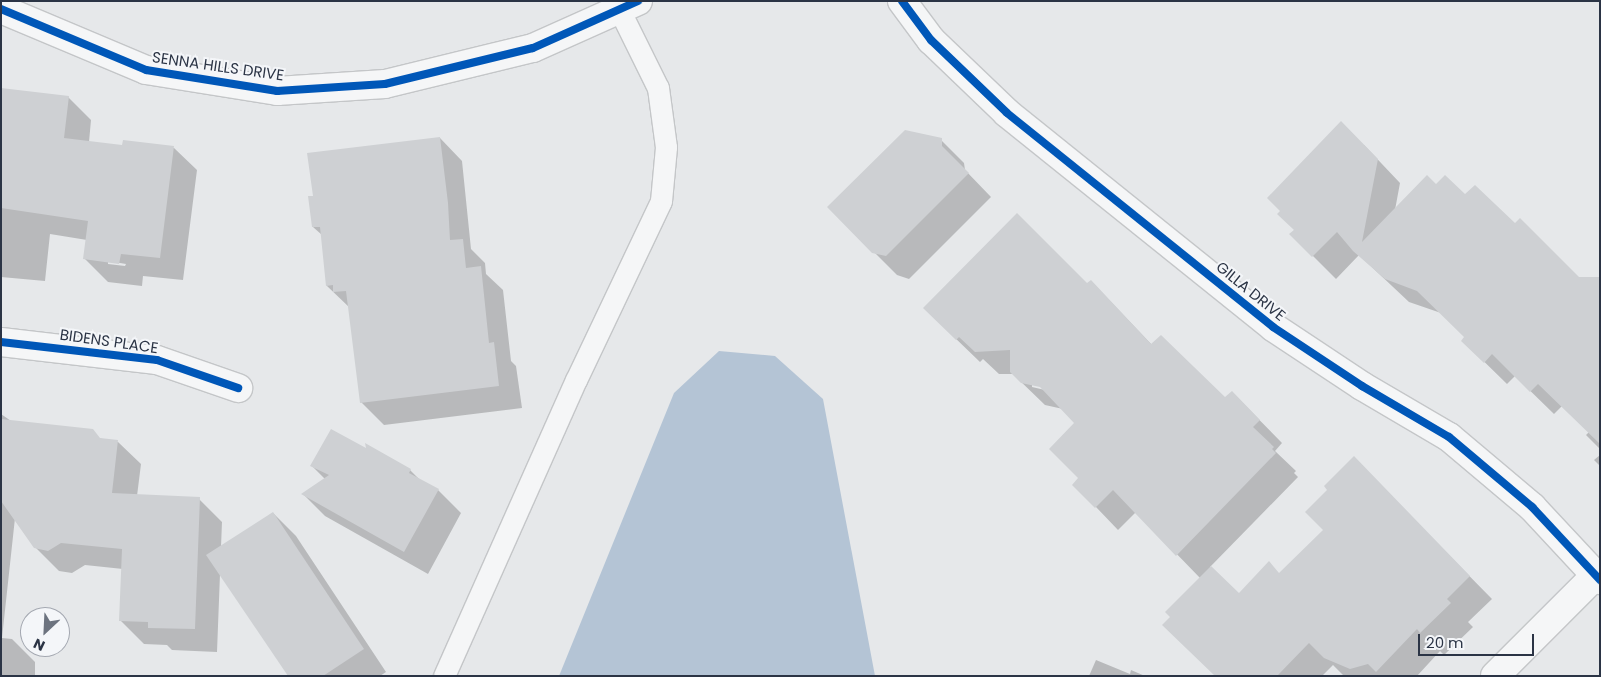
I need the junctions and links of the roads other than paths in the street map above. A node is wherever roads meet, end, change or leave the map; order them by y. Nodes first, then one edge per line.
1 (902, 1) edge
2 (629, 5) edge
3 (1, 9) edge
4 (1, 342) edge
5 (238, 388) dead end
6 (1598, 578) edge
7 (444, 676) edge
8 (1495, 676) edge

1 - 6 street, GILLA DRIVE
2 - 3 street, SENNA HILLS DRIVE
2 - 7 lane
4 - 5 street, BIDENS PLACE
6 - 8 street

